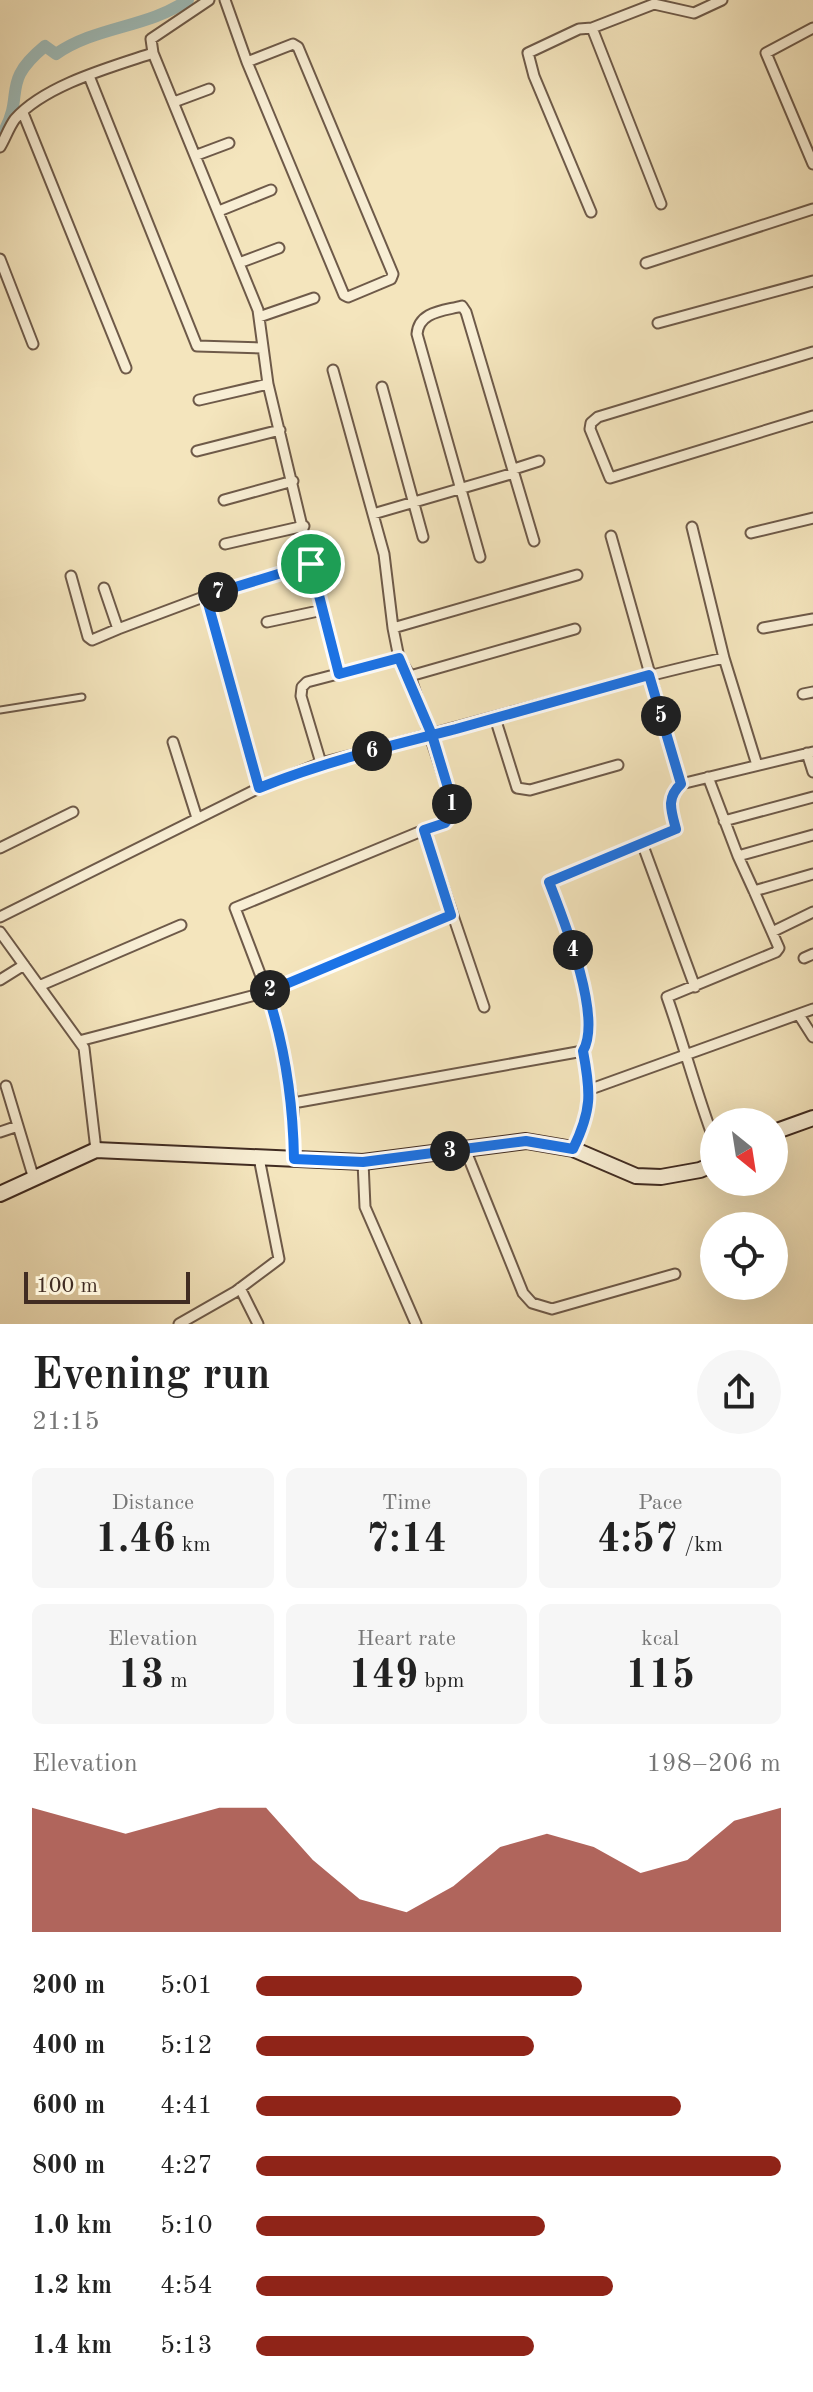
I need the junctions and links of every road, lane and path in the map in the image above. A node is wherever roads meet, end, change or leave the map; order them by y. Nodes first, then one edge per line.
1 (209, 0) edge
2 (225, 0) edge
3 (722, 0) edge
4 (592, 28) junction
5 (813, 28) edge
6 (153, 53) junction
7 (247, 62) junction
8 (89, 76) junction
9 (209, 89) dead end
10 (174, 102) junction
11 (23, 113) junction
12 (229, 143) dead end
13 (0, 147) edge
14 (197, 155) junction
15 (813, 164) edge
16 (271, 190) dead end
17 (661, 204) dead end
18 (813, 209) edge
19 (219, 211) junction
20 (591, 212) dead end
21 (279, 248) dead end
22 (0, 259) edge
23 (239, 263) junction
24 (646, 263) dead end
25 (813, 281) edge
26 (314, 298) dead end
27 (259, 317) junction
28 (658, 323) dead end
29 (33, 344) dead end
30 (262, 348) junction
31 (813, 352) edge
32 (126, 368) dead end
33 (333, 370) dead end
34 (268, 384) junction
35 (382, 387) dead end
36 (199, 400) dead end
37 (813, 416) edge
38 (280, 430) junction
39 (197, 451) dead end
40 (539, 461) dead end
41 (514, 469) junction
42 (293, 481) junction
43 (463, 488) junction
44 (224, 500) dead end
45 (414, 502) junction
46 (373, 514) junction
47 (813, 518) edge
48 (304, 526) junction
49 (692, 527) dead end
50 (751, 533) dead end
51 (611, 536) dead end
52 (423, 537) dead end
53 (534, 541) dead end
54 (225, 544) dead end
55 (480, 557) dead end
56 (311, 564) junction
57 (577, 575) dead end
58 (71, 576) dead end
59 (104, 588) dead end
60 (206, 596) junction
61 (323, 610) junction
62 (813, 619) edge
63 (267, 622) dead end
64 (393, 628) junction
65 (763, 628) dead end
66 (118, 629) junction
67 (575, 629) dead end
68 (399, 658) junction
69 (724, 658) junction
70 (339, 674) junction
71 (649, 675) junction
72 (410, 676) junction
73 (82, 697) dead end
74 (0, 710) edge
75 (495, 718) junction
76 (432, 735) junction
77 (173, 742) dead end
78 (810, 752) edge
79 (321, 763) junction
80 (618, 765) dead end
81 (757, 765) junction
82 (813, 772) edge
83 (708, 777) junction
84 (681, 784) junction
85 (259, 788) junction
86 (813, 797) edge
87 (73, 812) dead end
88 (197, 818) junction
89 (724, 821) junction
90 (424, 830) junction
91 (813, 835) edge
92 (642, 843) junction
93 (0, 848) edge
94 (738, 856) junction
95 (813, 874) edge
96 (754, 891) junction
97 (813, 912) edge
98 (451, 915) junction
99 (0, 917) edge
100 (181, 925) dead end
101 (0, 932) edge
102 (772, 932) junction
103 (24, 965) junction
104 (0, 980) edge
105 (39, 986) junction
106 (695, 987) junction
107 (267, 992) junction
108 (484, 1007) dead end
109 (813, 1009) edge
110 (799, 1015) junction
111 (813, 1037) edge
112 (79, 1041) junction
113 (583, 1051) junction
114 (687, 1055) junction
115 (6, 1086) dead end
116 (591, 1089) junction
117 (293, 1103) junction
118 (702, 1108) edge
119 (813, 1118) edge
120 (18, 1126) junction
121 (788, 1127) edge
122 (0, 1132) edge
123 (465, 1149) junction
124 (573, 1149) junction
125 (96, 1150) junction
126 (259, 1158) junction
127 (294, 1159) junction
128 (363, 1162) junction
129 (700, 1170) edge
130 (34, 1179) junction
131 (0, 1194) edge
132 (675, 1274) dead end
133 (240, 1288) junction
134 (179, 1324) edge
135 (258, 1324) edge
136 (416, 1324) edge

1 - 6 street
2 - 7 street
3 - 4 street
4 - 17 street
4 - 20 street
5 - 15 street
6 - 8 street
6 - 10 street
7 - 7 street
8 - 11 street
8 - 30 street
9 - 10 street
10 - 14 street
11 - 13 street
11 - 32 street
12 - 14 street
14 - 19 street
16 - 19 street
18 - 24 street
19 - 23 street
21 - 23 street
22 - 29 street
23 - 27 street
25 - 28 street
26 - 27 street
27 - 30 street
30 - 34 street
31 - 37 street
33 - 46 street
34 - 36 street
34 - 38 street
35 - 45 street
38 - 39 street
38 - 42 street
40 - 41 street
41 - 43 street
41 - 43 street
41 - 53 street
42 - 44 street
42 - 48 street
43 - 45 street
43 - 55 street
45 - 46 street
45 - 52 street
46 - 64 street
47 - 50 street
48 - 54 street
48 - 56 street
49 - 69 street
51 - 71 street
56 - 60 street
56 - 61 street
57 - 64 street
58 - 66 street
59 - 66 street
60 - 66 street
60 - 85 street
61 - 63 street
61 - 70 street
62 - 65 street
64 - 68 street
67 - 72 street
68 - 70 street
68 - 72 street
69 - 71 street
69 - 81 street
70 - 79 street
71 - 75 street
71 - 84 street
72 - 76 street
73 - 74 lane
75 - 76 street
75 - 80 street
76 - 79 street
76 - 90 street
77 - 88 street
78 - 81 street
78 - 82 street
79 - 85 street
81 - 83 street
83 - 84 street
83 - 89 street
84 - 92 street
85 - 88 street
86 - 89 street
87 - 93 street
88 - 99 street
89 - 94 street
90 - 98 street
90 - 107 street
91 - 94 street
92 - 106 street
92 - 113 street
94 - 96 street
95 - 96 street
96 - 102 street
97 - 102 street
98 - 107 street
98 - 108 street
100 - 105 street
101 - 103 street
102 - 106 street
103 - 104 street
103 - 105 street
105 - 112 street
106 - 114 street
107 - 112 street
107 - 117 street
109 - 110 street
110 - 111 street
110 - 114 street
112 - 125 street
113 - 116 street
113 - 117 street
114 - 116 street
114 - 118 street
115 - 120 street
116 - 124 street
117 - 127 street
119 - 121 street
120 - 122 street
120 - 130 street
123 - 124 street
123 - 128 street
123 - 132 street
124 - 129 street
125 - 126 street
125 - 130 street
126 - 127 street
126 - 133 street
127 - 128 street
128 - 136 street
130 - 131 street
133 - 134 street
133 - 135 street

